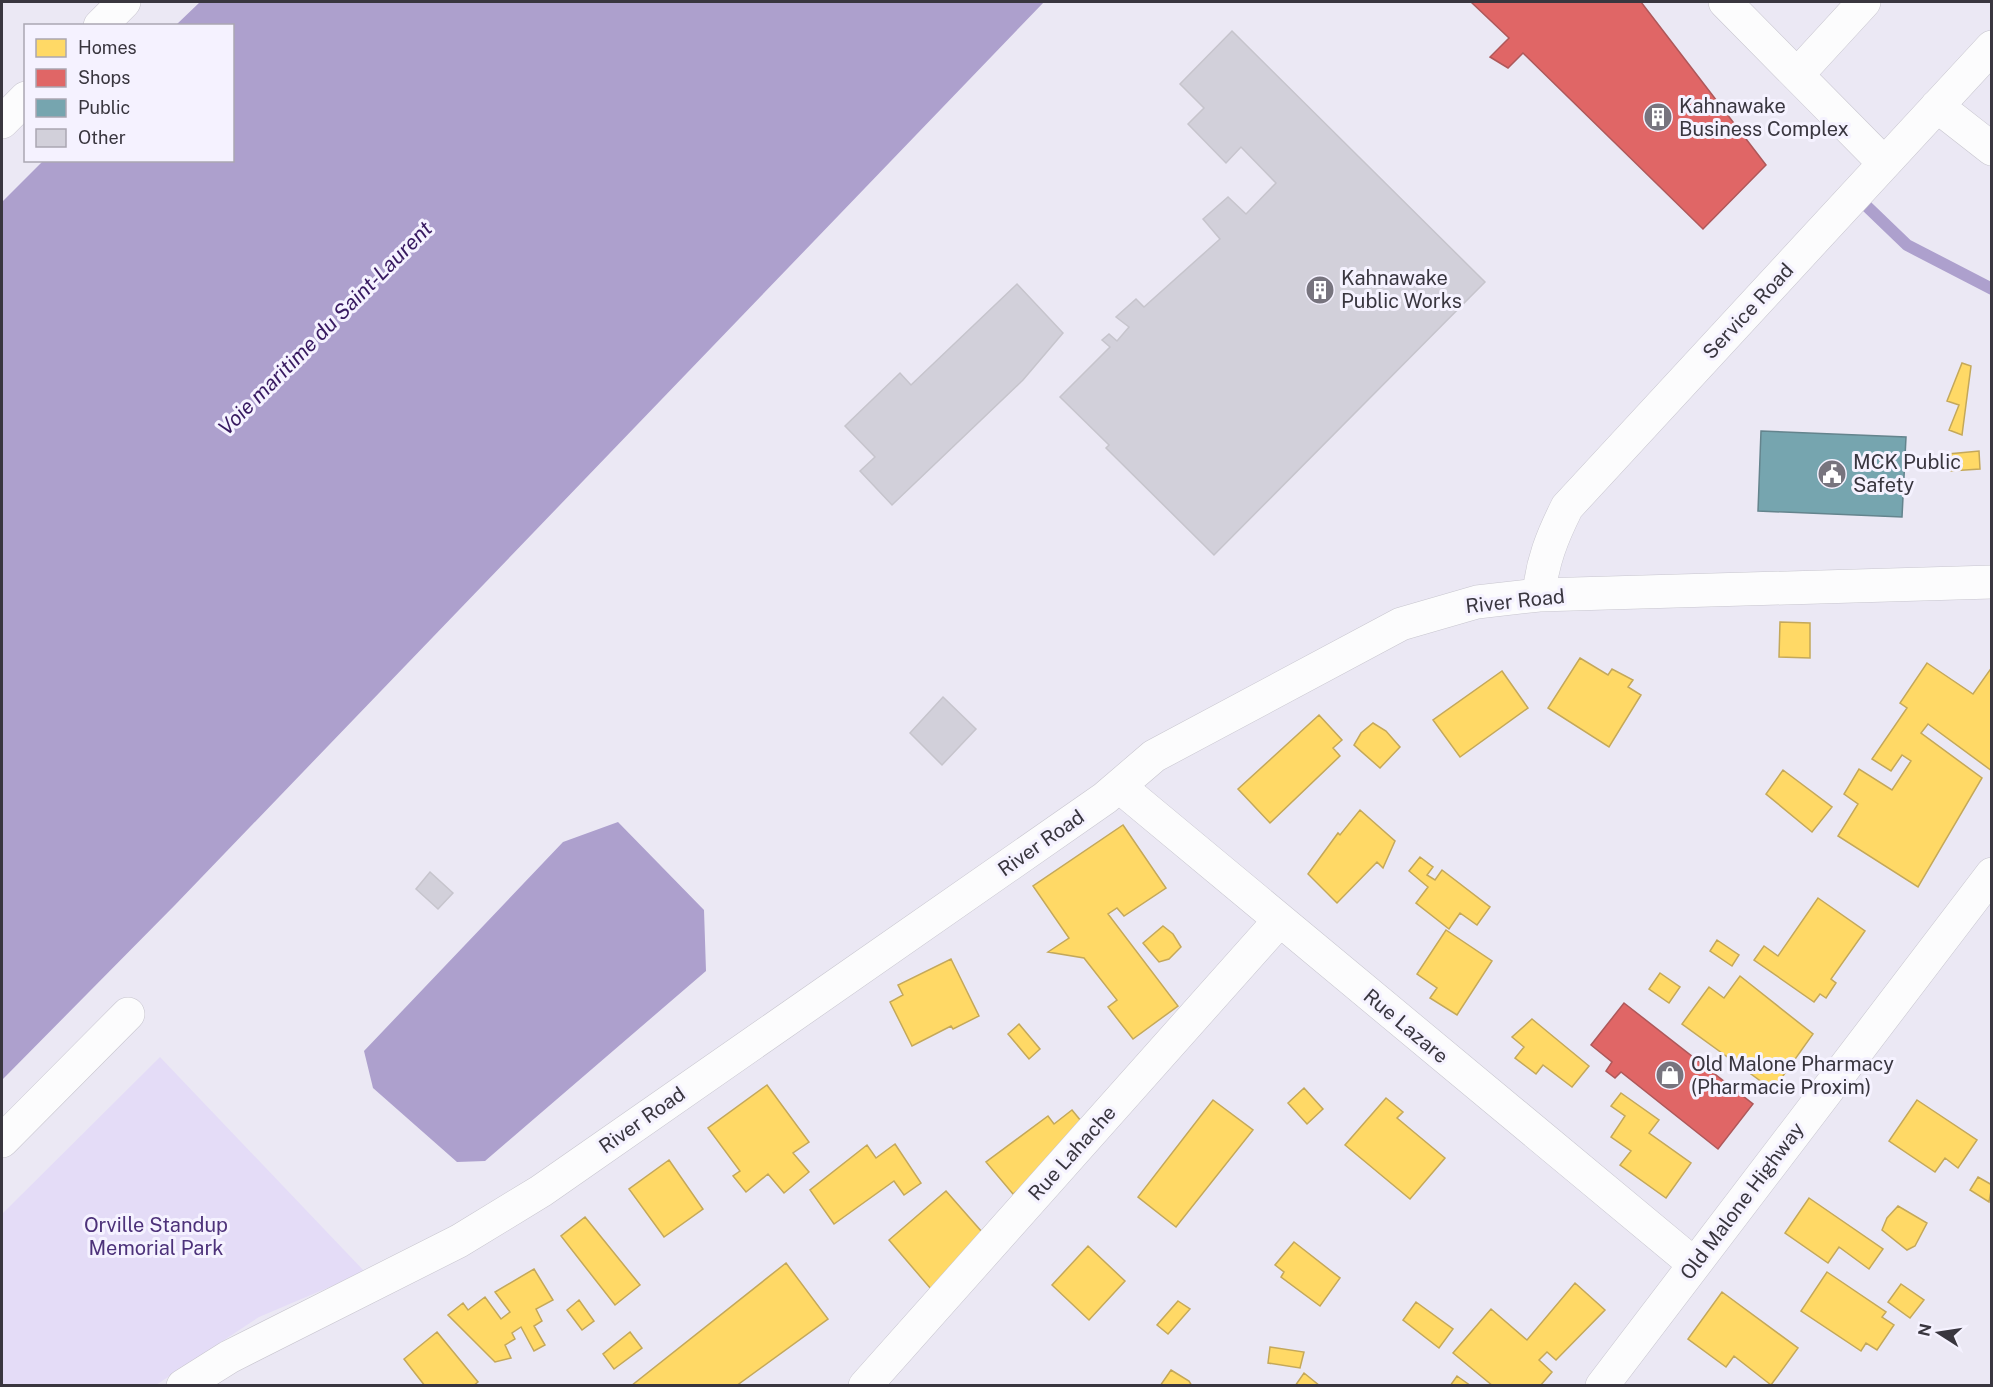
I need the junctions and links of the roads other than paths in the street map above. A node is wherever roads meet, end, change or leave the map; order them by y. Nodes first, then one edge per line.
1 (124, 2) edge
2 (1725, 2) edge
3 (1864, 2) edge
4 (102, 24) edge
5 (1992, 47) edge
6 (1797, 75) junction
7 (24, 100) edge
8 (1937, 106) junction
9 (2, 122) edge
10 (1992, 149) edge
11 (1884, 163) junction
12 (1992, 582) edge
13 (1539, 595) junction
14 (1120, 787) junction
15 (1992, 874) edge
16 (1278, 921) junction
17 (128, 1014) dead end
18 (2, 1140) edge
19 (1694, 1264) junction
20 (183, 1386) edge
21 (865, 1386) edge
22 (1602, 1386) edge

1 - 4 street
2 - 6 street
3 - 6 street
5 - 8 street, Service Road
6 - 11 street
7 - 9 street
8 - 10 street
8 - 11 street, Service Road
11 - 13 street, Service Road
12 - 13 street, River Road
13 - 14 street, River Road
14 - 16 street, Rue Lazare
14 - 20 street, River Road
15 - 19 street, Old Malone Highway
16 - 19 street, Rue Lazare
16 - 21 street, Rue Lahache
17 - 18 street
19 - 22 street, Old Malone Highway

